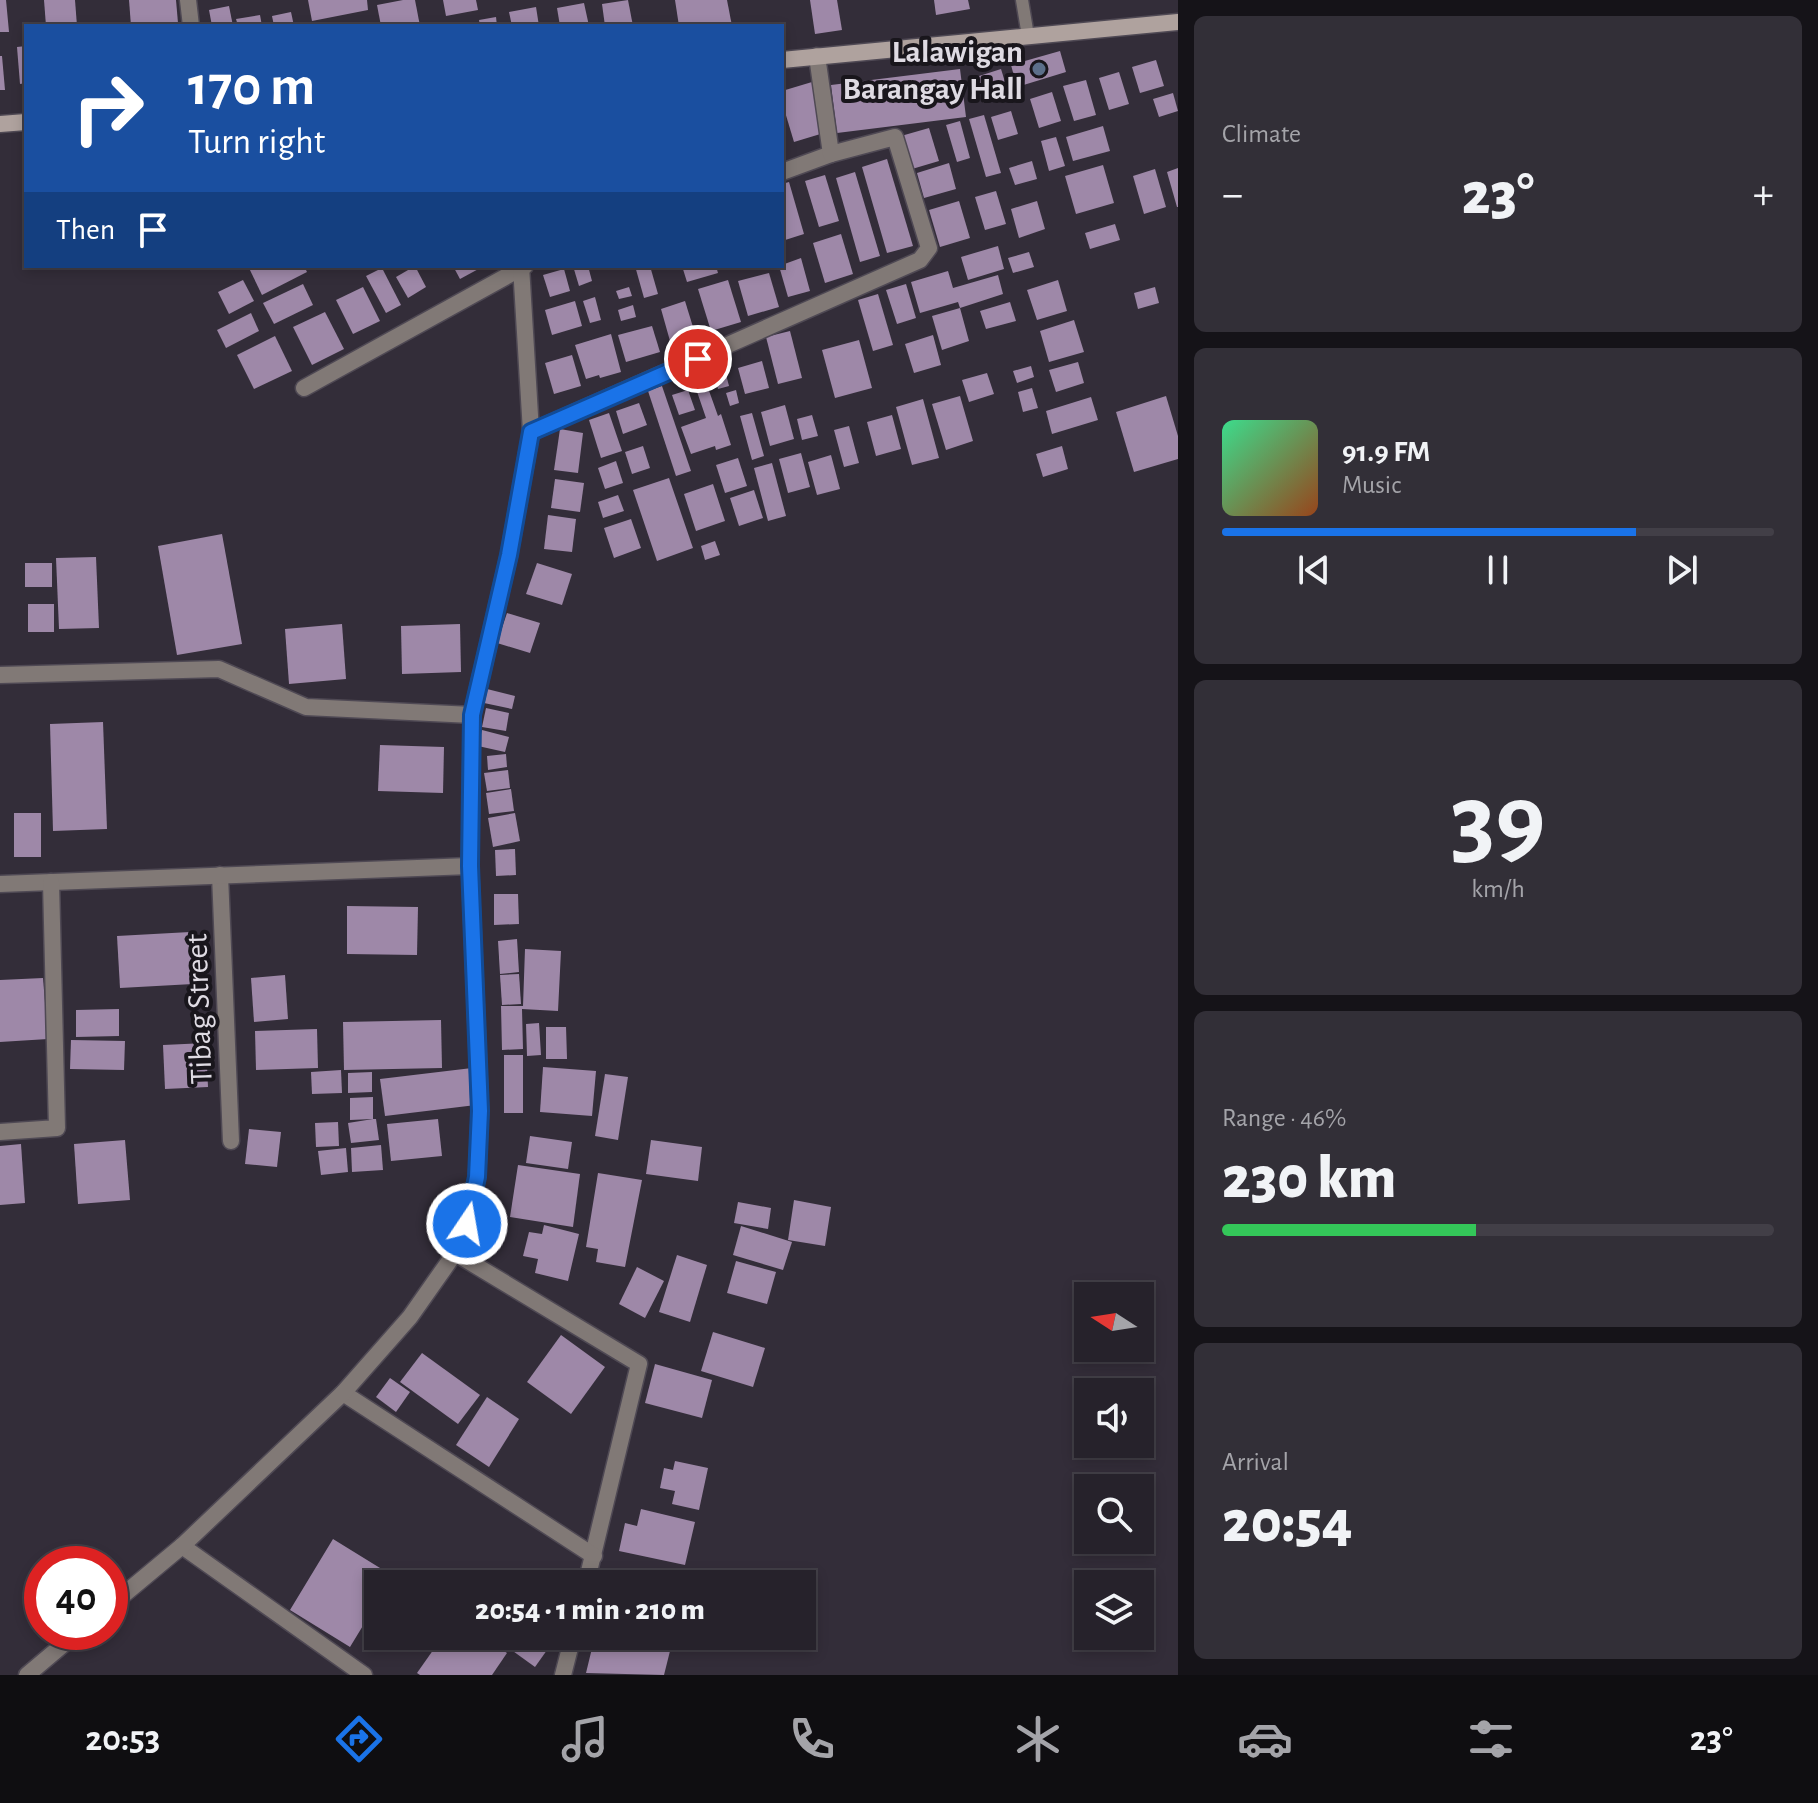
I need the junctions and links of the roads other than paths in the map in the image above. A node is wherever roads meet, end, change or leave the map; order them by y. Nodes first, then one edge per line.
1 (188, 0) edge
2 (1022, 0) edge
3 (1178, 22) edge
4 (191, 24) edge
5 (1028, 36) junction
6 (817, 56) junction
7 (784, 60) edge
8 (24, 122) edge
9 (0, 124) edge
10 (831, 154) junction
11 (784, 171) edge
12 (519, 268) edge
13 (523, 268) edge
14 (304, 388) dead end
15 (531, 432) junction
16 (0, 675) edge
17 (472, 715) junction
18 (470, 866) junction
19 (220, 875) junction
20 (51, 882) junction
21 (0, 884) edge
22 (0, 1132) edge
23 (231, 1141) dead end
24 (455, 1253) junction
25 (343, 1393) junction
26 (182, 1546) junction
27 (594, 1556) junction
28 (590, 1570) edge
29 (128, 1591) edge
30 (57, 1650) edge
31 (569, 1650) edge
32 (27, 1675) edge
33 (364, 1675) edge
34 (563, 1675) edge

1 - 4 street
2 - 5 lane
3 - 5 main road
5 - 6 main road
6 - 7 main road
6 - 10 street
8 - 9 main road
10 - 11 street
10 - 15 street
12 - 14 street
13 - 15 street
15 - 17 street
16 - 17 street
17 - 18 street
18 - 19 street
18 - 24 street
19 - 20 street
19 - 23 street, Tibag Street
20 - 21 street
20 - 22 street
24 - 25 street
24 - 27 street
25 - 26 street
25 - 27 street
26 - 29 street
26 - 33 street
27 - 28 street
30 - 32 street
31 - 34 street

